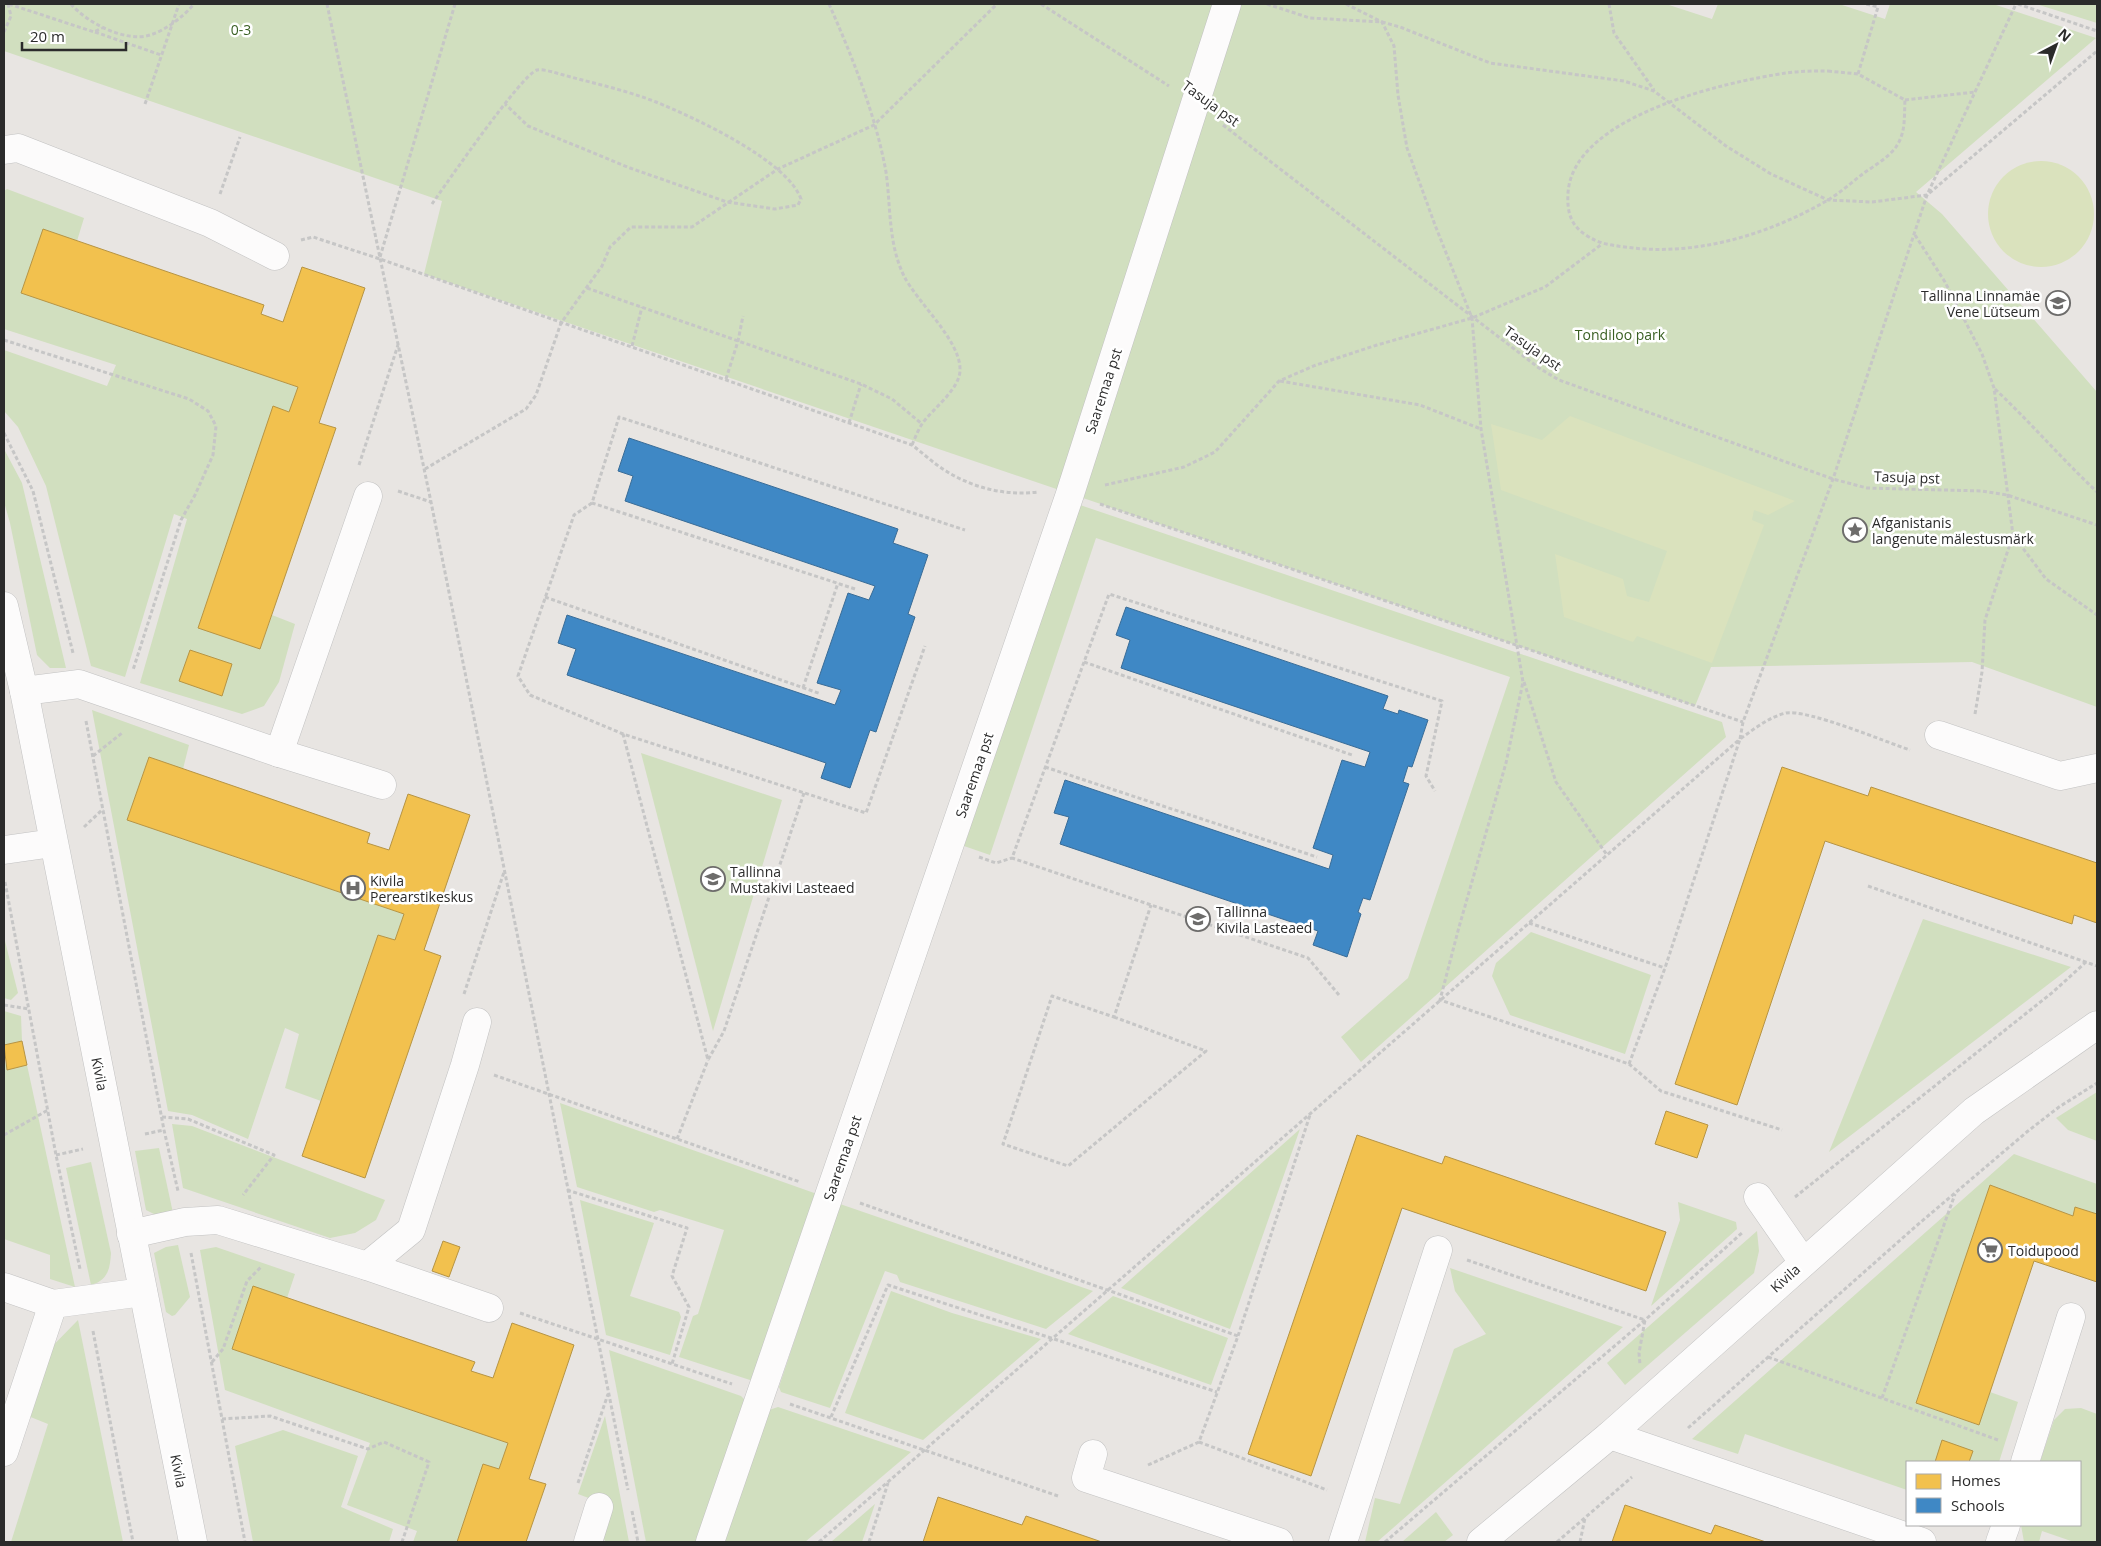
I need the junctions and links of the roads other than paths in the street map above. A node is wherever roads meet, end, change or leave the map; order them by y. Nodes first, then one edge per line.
1 (1227, 4) edge
2 (4, 150) edge
3 (275, 256) road end
4 (368, 496) road end
5 (4, 606) edge
6 (24, 691) junction
7 (1939, 735) road end
8 (279, 753) junction
9 (2097, 768) edge
10 (382, 785) dead end
11 (54, 843) junction
12 (4, 850) edge
13 (477, 1022) road end
14 (2097, 1025) edge
15 (1765, 1206) road end
16 (132, 1234) junction
17 (1438, 1250) road end
18 (1802, 1262) junction
19 (367, 1266) junction
20 (4, 1287) edge
21 (143, 1292) junction
22 (53, 1304) junction
23 (489, 1308) road end
24 (2071, 1317) dead end
25 (1610, 1436) junction
26 (4, 1452) edge
27 (1093, 1454) dead end
28 (2026, 1457) edge
29 (599, 1507) dead end
30 (2006, 1526) edge
31 (193, 1542) edge
32 (588, 1542) edge
33 (710, 1542) edge
34 (1278, 1542) edge
35 (1342, 1542) edge
36 (1481, 1542) edge
37 (1922, 1542) edge
38 (2000, 1542) edge

1 - 33 street, Saaremaa pst
2 - 3 street
4 - 8 street
5 - 6 street, Kivila
6 - 8 street
6 - 11 street, Kivila
7 - 9 street
8 - 10 street
11 - 12 street
11 - 16 street, Kivila
13 - 19 street
14 - 18 street, Kivila
15 - 18 street
16 - 19 street
16 - 21 street, Kivila
17 - 35 street
18 - 25 street, Kivila
19 - 23 street
20 - 22 street
21 - 22 street
21 - 31 street, Kivila
22 - 26 street
24 - 28 street
25 - 36 street, Kivila
25 - 37 street
27 - 34 street
29 - 32 street
30 - 38 street

